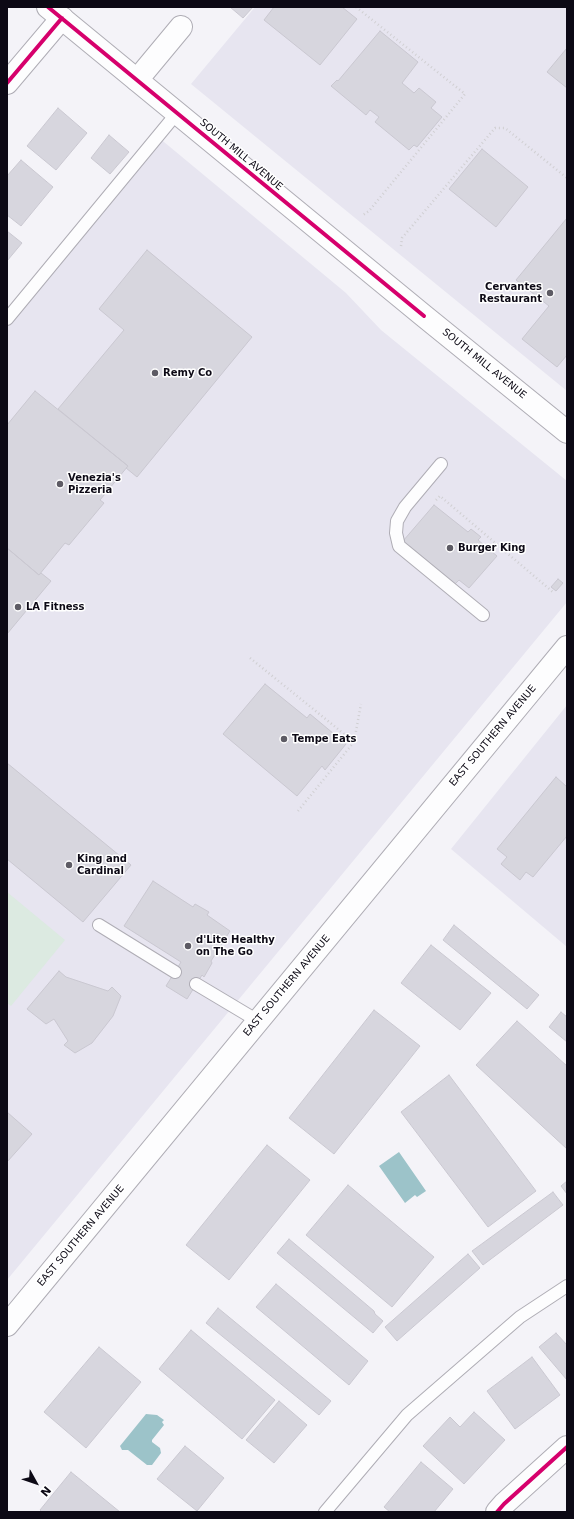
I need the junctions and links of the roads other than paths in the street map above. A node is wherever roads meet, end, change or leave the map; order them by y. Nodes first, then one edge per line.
1 (55, 12) edge
2 (181, 27) dead end
3 (137, 80) junction
4 (7, 83) edge
5 (177, 113) junction
6 (7, 319) edge
7 (567, 432) edge
8 (441, 464) dead end
9 (483, 615) dead end
10 (567, 647) edge
11 (98, 925) dead end
12 (175, 972) dead end
13 (196, 984) dead end
14 (258, 1021) junction
15 (567, 1286) edge
16 (7, 1325) edge
17 (567, 1447) edge
18 (325, 1512) edge
19 (497, 1512) edge

1 - 3 main road, SOUTH MILL AVENUE
1 - 4 main road
2 - 3 main road
3 - 5 main road, SOUTH MILL AVENUE
5 - 6 lane
5 - 7 main road, SOUTH MILL AVENUE
8 - 9 lane
10 - 14 main road, EAST SOUTHERN AVENUE
11 - 12 lane
13 - 14 lane
14 - 16 main road, EAST SOUTHERN AVENUE
15 - 18 lane
17 - 19 main road

